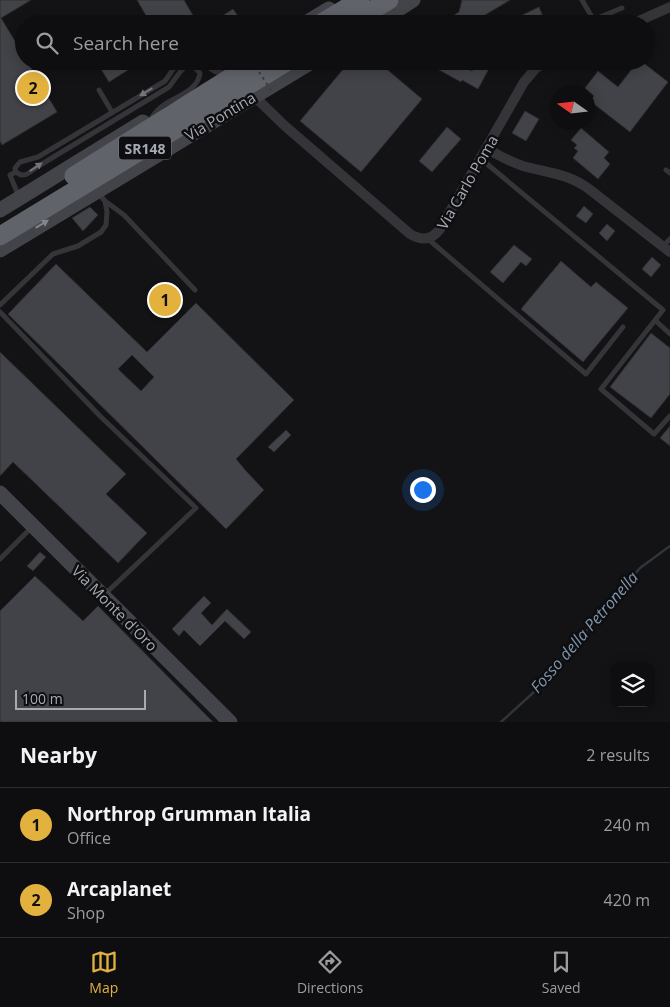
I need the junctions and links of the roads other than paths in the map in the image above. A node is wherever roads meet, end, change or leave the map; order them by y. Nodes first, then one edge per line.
1 (343, 0) edge
2 (360, 0) edge
3 (389, 0) edge
4 (398, 0) edge
5 (413, 0) edge
6 (582, 0) edge
7 (670, 7) edge
8 (622, 8) dead end
9 (319, 15) edge
10 (335, 15) edge
11 (365, 15) edge
12 (380, 15) edge
13 (390, 15) edge
14 (591, 15) edge
15 (608, 15) edge
16 (652, 15) edge
17 (173, 70) edge
18 (183, 70) edge
19 (198, 70) edge
20 (213, 70) edge
21 (229, 70) edge
22 (243, 70) edge
23 (273, 70) edge
24 (298, 70) edge
25 (534, 70) edge
26 (224, 73) junction
27 (99, 90) dead end
28 (254, 96) junction
29 (112, 112) junction
30 (152, 117) junction
31 (487, 149) junction
32 (481, 159) junction
33 (16, 172) junction
34 (100, 196) junction
35 (19, 197) junction
36 (2, 228) edge
37 (428, 238) junction
38 (668, 246) edge
39 (195, 290) dead end
40 (0, 305) edge
41 (0, 312) edge
42 (655, 320) junction
43 (623, 327) dead end
44 (670, 334) edge
45 (670, 416) edge
46 (0, 493) edge
47 (33, 526) junction
48 (0, 559) edge
49 (103, 596) junction
50 (230, 722) edge

1 - 9 street
2 - 10 highway
3 - 11 highway
4 - 12 highway
5 - 13 street
6 - 14 lane
7 - 16 street
8 - 15 lane
17 -> 29 lane
33 -> 18 lane
19 -> 30 lane
20 - 26 lane
21 - 26 street
22 - 36 highway, SR148
23 - 36 highway, SR148
24 - 28 street, Via Pontina
25 - 31 street, Via Carlo Poma
26 - 30 street
27 - 29 lane
28 - 34 street, Via Pontina
28 - 37 street, Via Carlo Poma
29 - 33 lane
30 - 35 street
31 - 32 street, Via Carlo Poma
31 - 38 street
32 - 37 street, Via Carlo Poma
32 - 42 lane
33 - 35 lane
36 -> 34 street, Via Pontina
34 - 39 lane
34 - 40 lane
35 - 36 street
37 - 43 lane
41 - 49 lane
42 - 44 lane
42 - 45 lane
46 - 47 street, Via Monte d'Oro
47 - 48 lane
47 - 49 street, Via Monte d'Oro
49 - 50 street, Via Monte d'Oro

